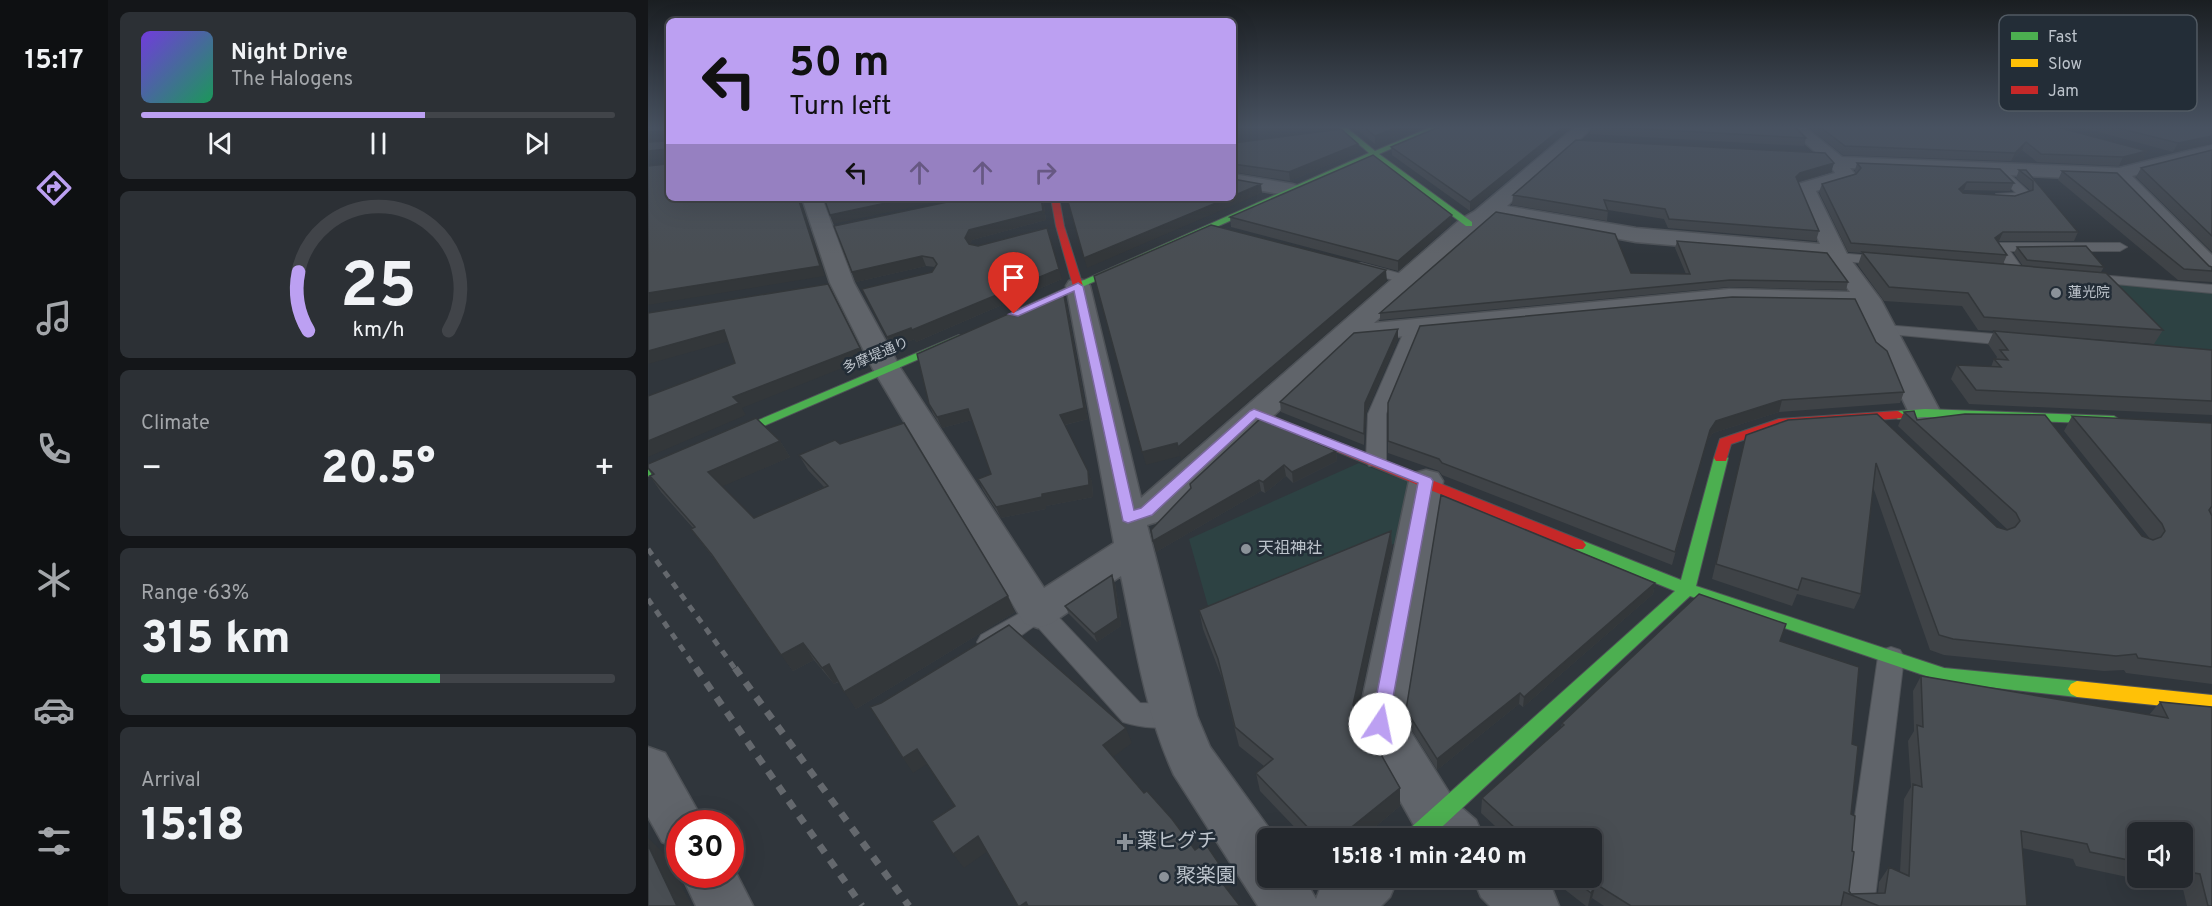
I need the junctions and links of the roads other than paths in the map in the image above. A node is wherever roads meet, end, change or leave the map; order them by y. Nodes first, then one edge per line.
1 (1339, 169) edge
2 (1399, 169) edge
3 (1535, 169) edge
4 (1842, 169) edge
5 (1998, 169) edge
6 (2005, 169) edge
7 (2138, 169) edge
8 (2119, 174) junction
9 (1236, 181) edge
10 (1292, 190) junction
11 (1983, 196) edge
12 (818, 201) edge
13 (1056, 201) edge
14 (1479, 217) junction
15 (1060, 226) junction
16 (1209, 226) junction
17 (1037, 232) edge
18 (1231, 232) edge
19 (2120, 247) dead end
20 (1836, 255) junction
21 (1905, 263) edge
22 (1352, 265) edge
23 (1996, 270) edge
24 (2212, 270) edge
25 (2075, 277) edge
26 (1408, 280) junction
27 (1078, 286) junction
28 (2212, 289) edge
29 (1868, 300) junction
30 (1004, 318) edge
31 (1414, 327) junction
32 (1884, 330) junction
33 (972, 332) edge
34 (1345, 334) junction
35 (2036, 342) edge
36 (887, 369) junction
37 (1254, 413) junction
38 (1925, 413) junction
39 (1873, 416) junction
40 (2040, 417) junction
41 (2134, 422) edge
42 (1890, 432) edge
43 (2055, 435) edge
44 (1376, 462) junction
45 (648, 472) edge
46 (1426, 481) junction
47 (1131, 533) junction
48 (1688, 589) junction
49 (1038, 612) junction
50 (969, 654) edge
51 (1891, 657) junction
52 (2212, 703) edge
53 (1174, 716) junction
54 (648, 769) edge
55 (671, 810) edge
56 (1435, 828) edge
57 (1441, 828) edge
58 (1257, 856) edge
59 (715, 888) edge
60 (1278, 888) edge
61 (1360, 888) edge
62 (1511, 888) edge
63 (724, 906) edge
64 (1291, 906) edge
65 (1341, 906) edge
66 (1531, 906) edge
67 (1858, 906) edge

1 - 10 street
2 - 14 street
3 - 14 street
4 - 20 street
5 - 11 lane
6 - 8 street
7 - 8 street
8 - 24 street
9 - 10 street
10 - 16 street
12 - 36 street
13 - 15 street
14 - 20 street
14 - 26 street
15 - 17 street
15 - 27 street
16 - 18 lane
16 - 27 street
19 - 23 lane
20 - 21 lane
20 - 29 street
22 - 26 lane
25 - 28 lane
26 - 34 street
27 - 30 street
27 - 47 street
29 - 31 street
29 - 32 street
31 - 34 street
31 - 44 lane
32 - 35 lane
32 - 38 street
33 - 36 street, 多摩堤通り
34 - 37 street
36 - 45 street, 多摩堤通り
36 - 49 street
37 - 44 street
37 - 47 street
38 - 39 street
38 - 40 street
39 - 42 lane
39 - 48 street
40 - 41 street
40 - 43 lane
44 - 46 street
46 - 48 street
46 - 56 street
47 - 49 street
47 - 53 street
48 - 51 street
48 - 57 street
49 - 50 lane
49 - 53 lane
51 - 52 street
51 - 67 lane
53 - 58 street
54 - 55 street
59 - 63 street
60 - 64 street
61 - 65 street
62 - 66 street

